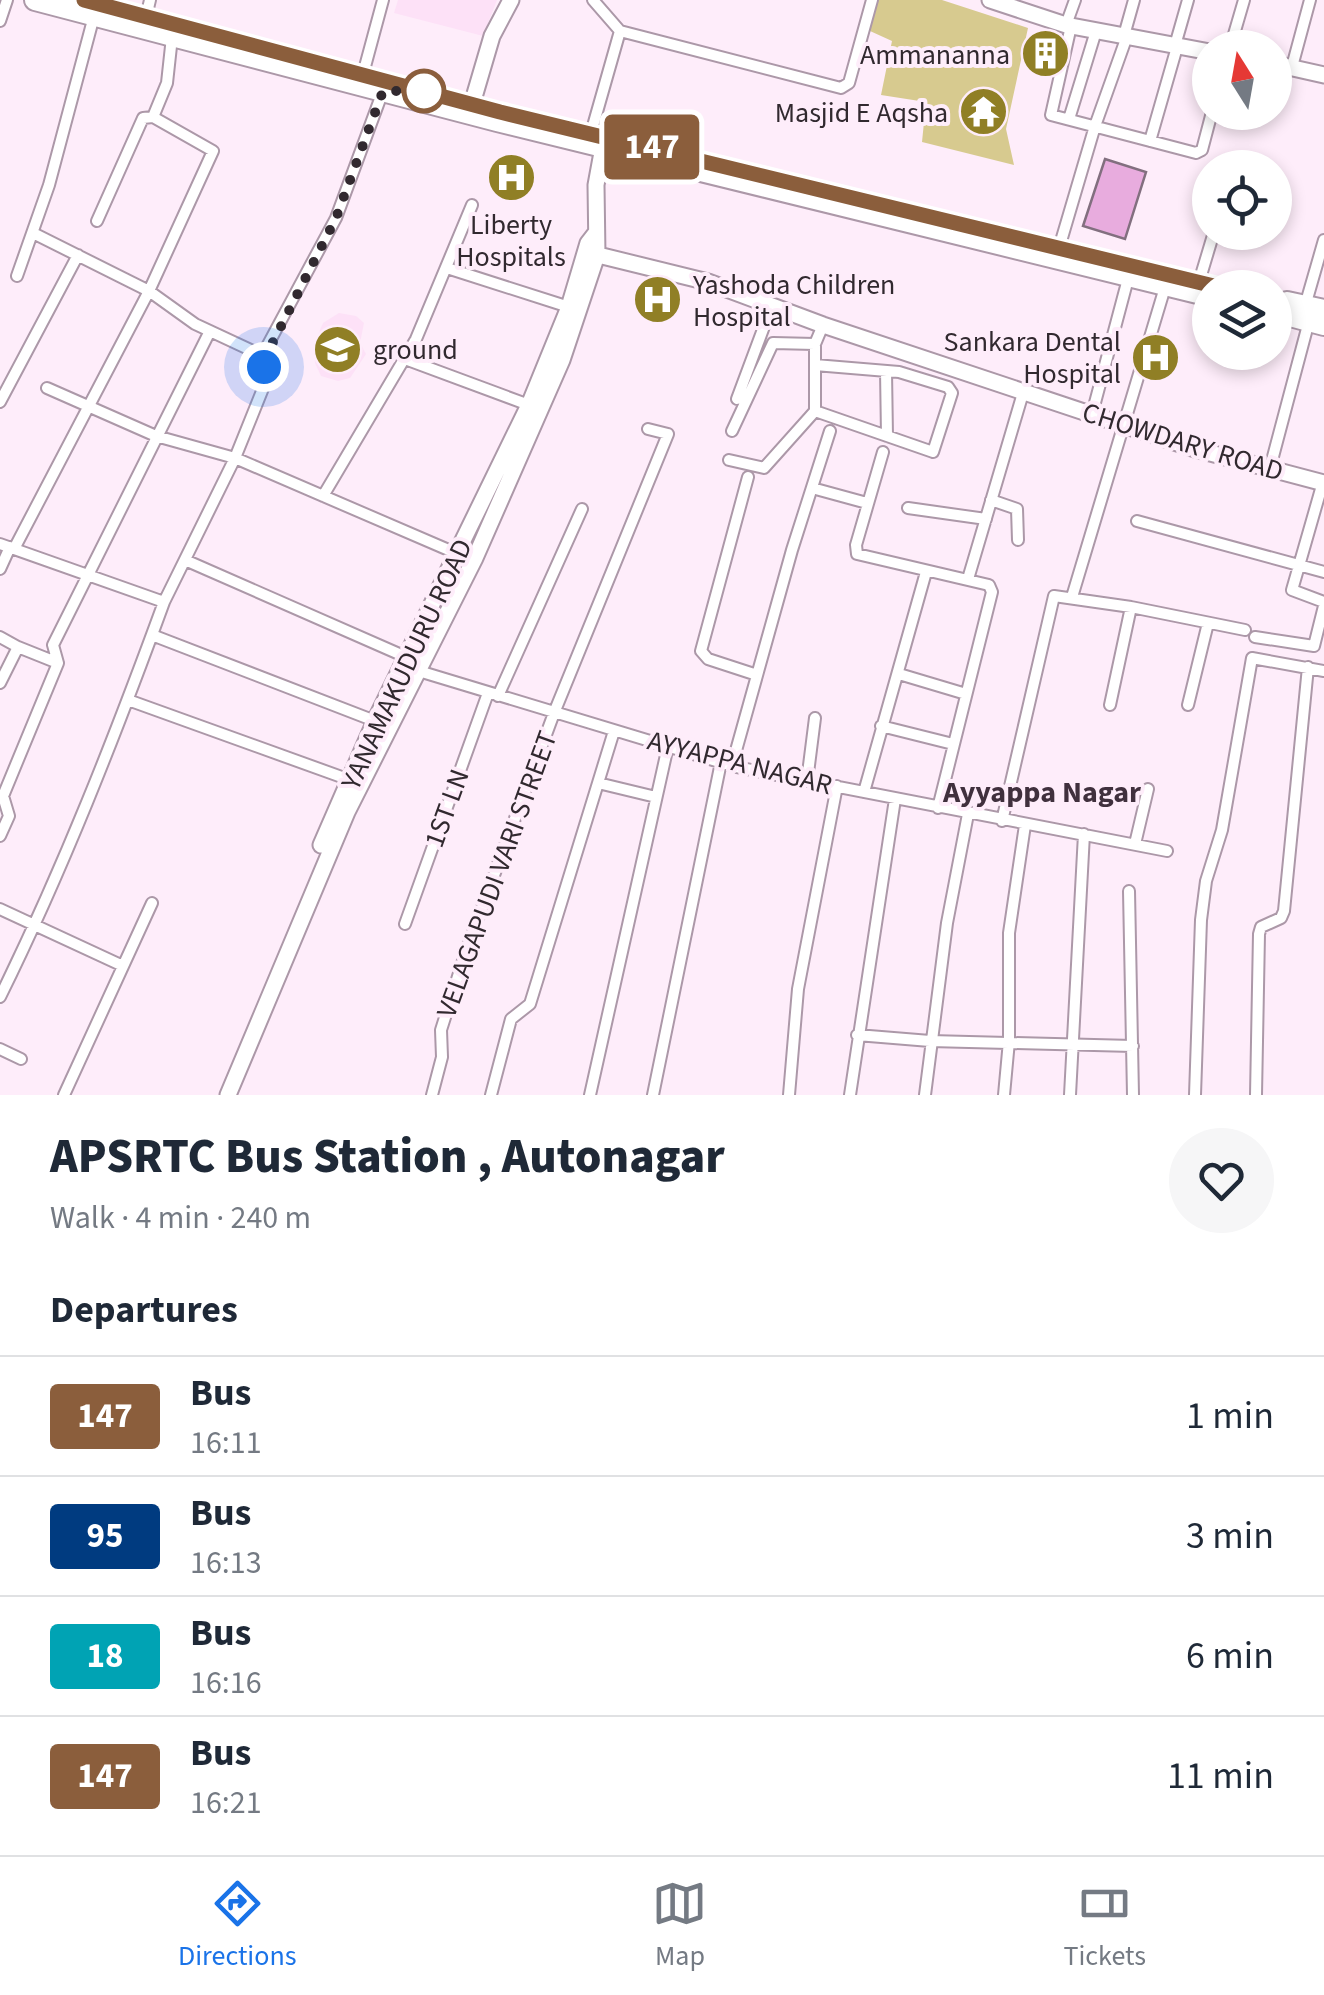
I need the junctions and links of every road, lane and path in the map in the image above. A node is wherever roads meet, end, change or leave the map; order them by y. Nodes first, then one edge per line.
1 (7, 0) edge
2 (383, 0) edge
3 (511, 0) edge
4 (592, 0) edge
5 (872, 0) edge
6 (990, 0) edge
7 (1075, 0) edge
8 (1134, 0) edge
9 (1188, 0) edge
10 (1244, 0) edge
11 (1310, 0) edge
12 (41, 1) edge
13 (89, 8) edge
14 (148, 9) edge
15 (0, 21) edge
16 (1068, 23) junction
17 (1096, 30) junction
18 (1235, 30) edge
19 (620, 31) junction
20 (1126, 35) junction
21 (172, 36) junction
22 (1176, 44) junction
23 (1192, 47) edge
24 (264, 54) junction
25 (1292, 63) joint
26 (1292, 65) edge
27 (1324, 72) edge
28 (363, 74) junction
29 (383, 91) junction
30 (472, 104) junction
31 (152, 118) junction
32 (1069, 119) junction
33 (1095, 126) junction
34 (1207, 130) edge
35 (597, 140) junction
36 (1150, 141) junction
37 (472, 205) dead end
38 (97, 221) dead end
39 (938, 224) junction
40 (33, 233) junction
41 (1324, 240) edge
42 (1059, 248) junction
43 (591, 254) junction
44 (78, 255) junction
45 (447, 268) junction
46 (1129, 275) junction
47 (17, 276) dead end
48 (1166, 284) junction
49 (1192, 286) edge
50 (1192, 287) edge
51 (149, 291) junction
52 (772, 304) junction
53 (569, 307) junction
54 (1315, 315) edge
55 (823, 325) junction
56 (210, 331) junction
57 (815, 344) junction
58 (905, 352) junction
59 (257, 353) junction
60 (405, 359) junction
61 (815, 365) junction
62 (892, 372) junction
63 (47, 388) dead end
64 (1024, 393) junction
65 (736, 398) dead end
66 (0, 402) edge
67 (530, 405) junction
68 (86, 407) junction
69 (815, 411) junction
70 (1092, 414) junction
71 (1122, 425) junction
72 (648, 429) dead end
73 (830, 431) dead end
74 (732, 432) dead end
75 (156, 436) junction
76 (886, 436) junction
77 (883, 452) dead end
78 (235, 458) junction
79 (728, 460) dead end
80 (1270, 468) junction
81 (748, 478) dead end
82 (1324, 483) edge
83 (812, 488) junction
84 (323, 496) junction
85 (992, 500) junction
86 (867, 503) junction
87 (908, 508) dead end
88 (582, 509) dead end
89 (986, 519) junction
90 (1137, 521) dead end
91 (1018, 540) dead end
92 (8, 547) edge
93 (458, 554) junction
94 (475, 558) junction
95 (185, 560) junction
96 (1300, 566) junction
97 (0, 569) edge
98 (926, 572) junction
99 (1324, 572) edge
100 (87, 575) junction
101 (968, 580) junction
102 (1072, 596) junction
103 (164, 602) junction
104 (1324, 604) edge
105 (1131, 607) junction
106 (1208, 623) junction
107 (152, 635) junction
108 (0, 638) edge
109 (18, 647) junction
110 (58, 663) junction
111 (408, 664) junction
112 (1308, 667) junction
113 (1324, 671) edge
114 (899, 674) junction
115 (756, 675) junction
116 (0, 683) edge
117 (492, 694) junction
118 (966, 694) junction
119 (128, 700) junction
120 (1110, 705) dead end
121 (1188, 705) dead end
122 (554, 713) junction
123 (816, 718) dead end
124 (375, 721) junction
125 (880, 726) junction
126 (614, 730) junction
127 (954, 744) junction
128 (668, 746) junction
129 (726, 764) junction
130 (350, 780) junction
131 (807, 781) junction
132 (598, 783) junction
133 (837, 786) junction
134 (1148, 789) dead end
135 (864, 792) junction
136 (656, 797) junction
137 (896, 799) junction
138 (938, 808) junction
139 (968, 814) junction
140 (1002, 821) junction
141 (1025, 824) junction
142 (1084, 834) junction
143 (0, 836) edge
144 (1135, 844) junction
145 (1167, 851) dead end
146 (1129, 891) dead end
147 (152, 903) dead end
148 (0, 909) edge
149 (405, 924) dead end
150 (35, 926) junction
151 (123, 966) junction
152 (0, 997) edge
153 (857, 1035) junction
154 (930, 1041) junction
155 (1009, 1041) junction
156 (1071, 1042) junction
157 (1133, 1046) junction
158 (0, 1049) edge
159 (21, 1058) dead end
160 (64, 1095) edge
161 (218, 1095) edge
162 (228, 1095) edge
163 (432, 1095) edge
164 (491, 1095) edge
165 (590, 1095) edge
166 (653, 1095) edge
167 (789, 1095) edge
168 (850, 1095) edge
169 (924, 1095) edge
170 (1004, 1095) edge
171 (1070, 1095) edge
172 (1133, 1095) edge
173 (1195, 1095) edge
174 (1256, 1095) edge

1 - 15 street
2 - 28 street
3 - 30 street
4 - 19 street
5 - 19 street
6 - 16 street
7 - 16 street
8 - 20 street
9 - 22 street
10 - 18 street
11 - 25 street
12 - 13 highway
13 - 14 highway
13 - 21 highway
13 - 40 street
14 - 24 highway
16 - 17 street
16 - 20 street
16 - 32 street
17 - 20 street
17 - 32 street
19 - 35 street
20 - 22 street
20 - 33 street
21 - 24 highway
21 - 31 street
22 - 23 street
22 - 36 street
24 - 28 highway
24 - 29 highway
25 - 27 street
26 - 27 street
28 - 30 highway
29 - 35 highway
29 - 59 street
30 - 35 highway
31 - 38 street
31 - 51 street
32 - 33 street
33 - 36 street
33 - 42 street
34 - 36 street
35 - 39 highway
35 - 43 street, YANAMAKUDURU ROAD
37 - 45 street
39 - 42 highway
39 - 46 highway
40 - 44 street
40 - 47 street
41 - 54 street
42 - 49 highway
43 - 52 street, CHOWDARY ROAD
43 - 53 street, YANAMAKUDURU ROAD
43 - 94 street, YANAMAKUDURU ROAD
44 - 51 street
44 - 66 street
45 - 53 street
45 - 60 street
46 - 48 highway
46 - 70 street
48 - 50 highway
48 - 71 street
51 - 56 street
51 - 68 street
52 - 55 street, CHOWDARY ROAD
52 - 65 street
53 - 67 street, YANAMAKUDURU ROAD
54 - 80 street
55 - 57 street
55 - 58 street, CHOWDARY ROAD
56 - 59 street
56 - 75 street
57 - 61 street
57 - 74 street
58 - 62 street
58 - 64 street, CHOWDARY ROAD
59 - 78 street
60 - 67 street
60 - 84 street
61 - 62 street
61 - 69 street
62 - 76 street
62 - 76 street
63 - 68 street
64 - 70 street, CHOWDARY ROAD
64 - 85 street
67 - 93 street, YANAMAKUDURU ROAD
68 - 75 street
68 - 92 street
69 - 76 street
69 - 79 street
70 - 71 street, CHOWDARY ROAD
71 - 80 street, CHOWDARY ROAD
71 - 102 street
72 - 122 street, VELAGAPUDI VARI STREET
73 - 83 street
75 - 78 street
75 - 100 street
77 - 86 street
78 - 84 street
78 - 95 street
80 - 82 street, CHOWDARY ROAD
81 - 115 street
82 - 96 street
83 - 86 street
83 - 115 street
84 - 93 street
85 - 89 street
85 - 91 street
86 - 98 street
87 - 89 street
88 - 117 street, 1ST LN
89 - 101 street
90 - 96 street
92 - 97 street
92 - 100 street
93 - 94 street
93 - 111 street, YANAMAKUDURU ROAD
94 - 111 street, YANAMAKUDURU ROAD
95 - 103 street
95 - 111 street, AYYAPPA NAGAR
96 - 99 street
96 - 104 street
98 - 101 street
98 - 114 street
100 - 103 street
100 - 110 street
101 - 118 street
102 - 105 street
102 - 140 street
103 - 107 street
104 - 106 street
105 - 106 street
105 - 120 street
106 - 121 street
107 - 119 street
107 - 124 street
108 - 109 street
109 - 110 street
109 - 116 street
110 - 143 street
111 - 117 street, AYYAPPA NAGAR
111 - 124 street, YANAMAKUDURU ROAD
111 - 162 street, YANAMAKUDURU ROAD
112 - 113 street
112 - 173 street
112 - 174 street
114 - 118 street
114 - 125 street
115 - 129 street
117 - 122 street, AYYAPPA NAGAR
117 - 149 street, 1ST LN
118 - 127 street
119 - 130 street
119 - 150 street
122 - 126 street, AYYAPPA NAGAR
122 - 163 street, VELAGAPUDI VARI STREET
123 - 131 street
124 - 130 street, YANAMAKUDURU ROAD
125 - 127 street
125 - 135 street
126 - 128 street, AYYAPPA NAGAR
126 - 132 street
127 - 138 street
128 - 129 street, AYYAPPA NAGAR
128 - 136 street
129 - 131 street, AYYAPPA NAGAR
129 - 166 street
130 - 161 street, YANAMAKUDURU ROAD
131 - 133 street, AYYAPPA NAGAR
132 - 136 street
132 - 164 street
133 - 135 street, AYYAPPA NAGAR
133 - 167 street
134 - 144 street
135 - 137 street, AYYAPPA NAGAR
136 - 165 street
137 - 138 street, AYYAPPA NAGAR
137 - 153 street
138 - 139 street, AYYAPPA NAGAR
139 - 140 street, AYYAPPA NAGAR
139 - 154 street
140 - 141 street, AYYAPPA NAGAR
141 - 142 street, AYYAPPA NAGAR
141 - 155 street
142 - 144 street, AYYAPPA NAGAR
142 - 156 street
144 - 145 street, AYYAPPA NAGAR
146 - 157 street
147 - 151 street
148 - 150 street
150 - 151 street
150 - 152 street
151 - 160 street
153 - 154 street
153 - 168 street
154 - 155 street
154 - 169 street
155 - 156 street
155 - 170 street
156 - 157 street
156 - 171 street
157 - 172 street
158 - 159 street

